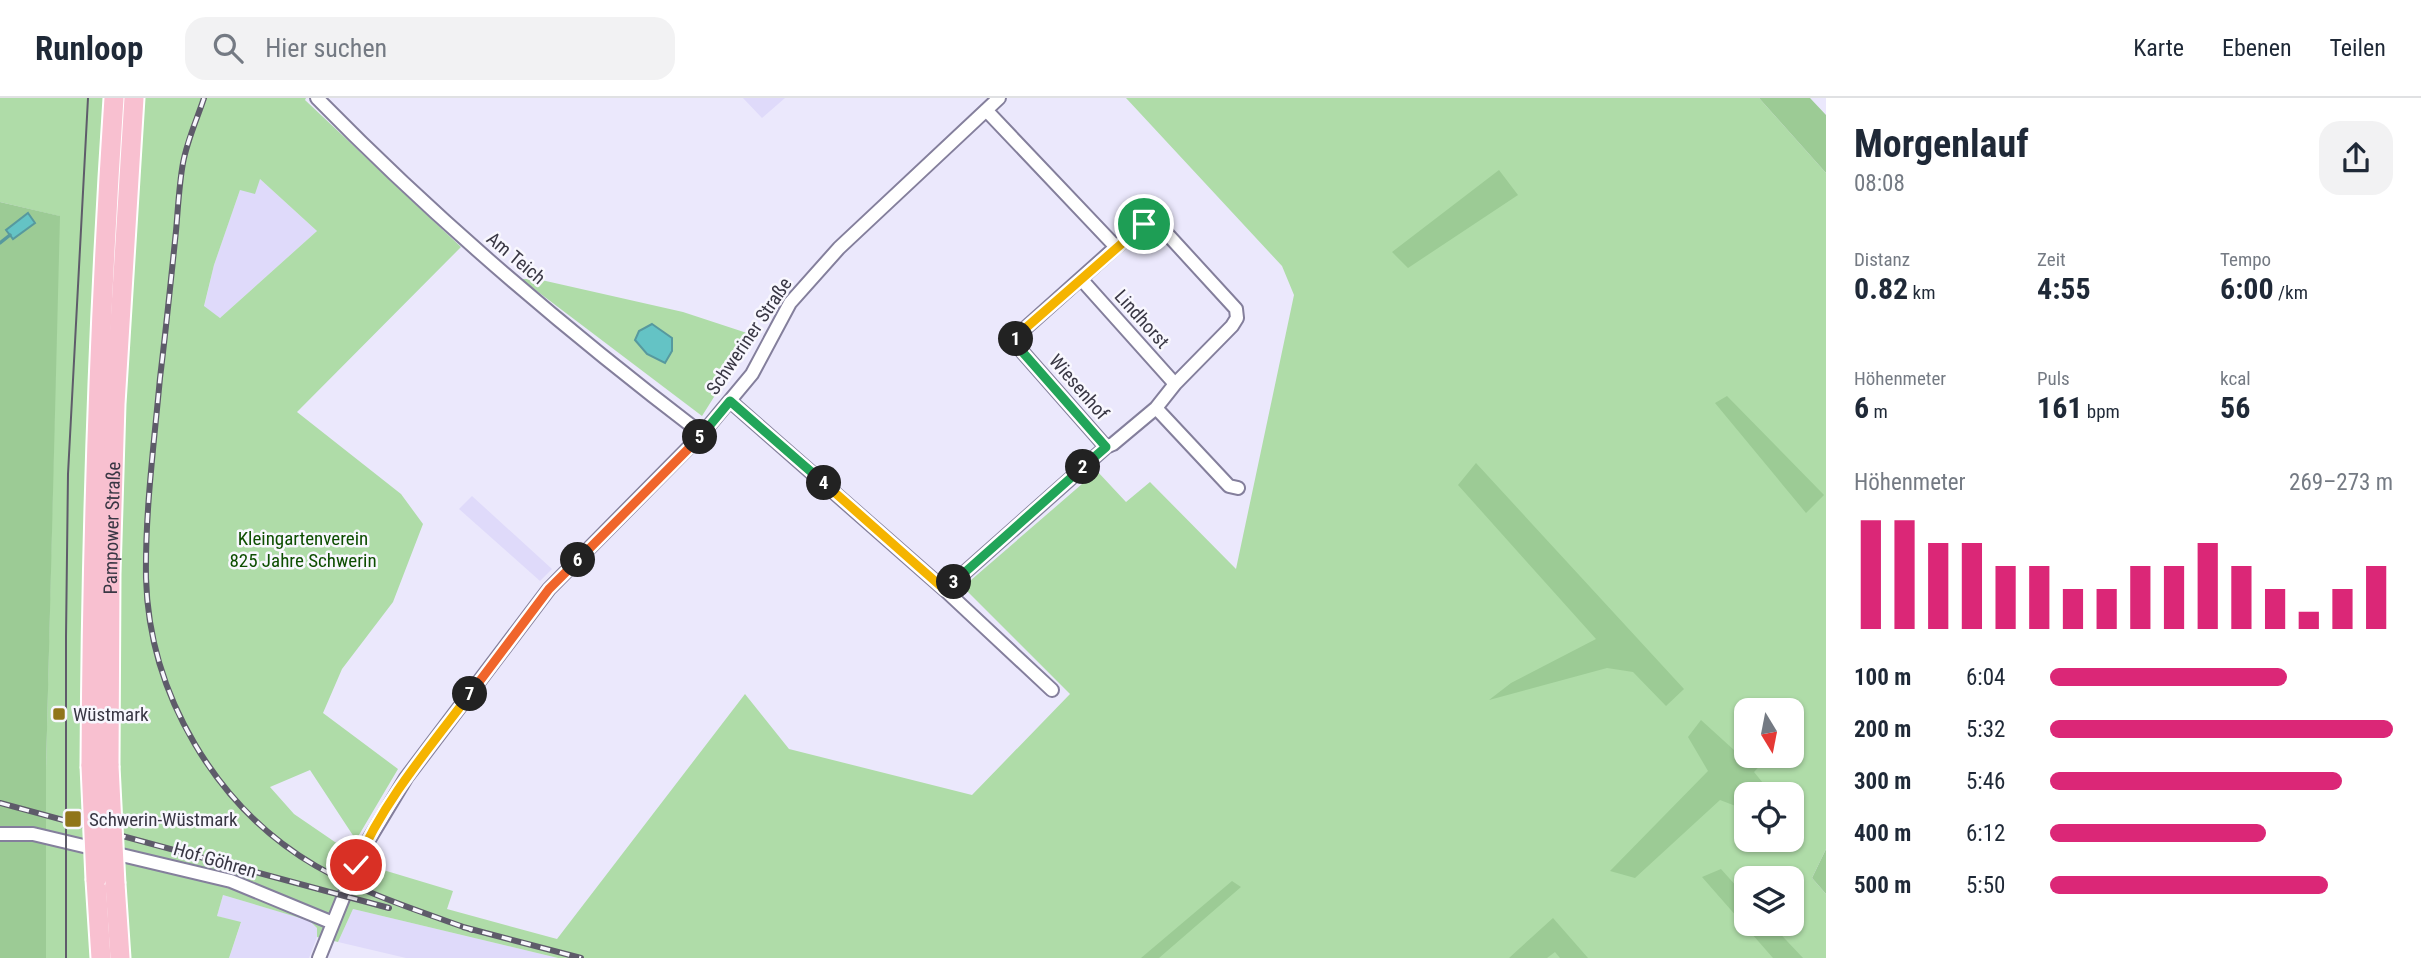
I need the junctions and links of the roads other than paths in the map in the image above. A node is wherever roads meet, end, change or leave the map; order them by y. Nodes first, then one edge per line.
1 (114, 98) edge
2 (134, 98) edge
3 (317, 98) edge
4 (999, 98) edge
5 (986, 110) junction
6 (1116, 247) junction
7 (1081, 279) junction
8 (1175, 384) junction
9 (730, 401) junction
10 (1156, 408) junction
11 (702, 434) junction
12 (1106, 447) junction
13 (1238, 488) dead end
14 (945, 590) junction
15 (1052, 690) dead end
16 (100, 766) junction
17 (0, 834) edge
18 (105, 882) junction
19 (333, 923) junction
20 (102, 958) edge
21 (120, 958) edge
22 (319, 958) edge

1 - 16 main road, Pampower Straße
2 - 16 main road, Pampower Straße
3 - 11 street, Am Teich
4 - 5 street, Schweriner Straße
5 - 6 street
5 - 9 street, Schweriner Straße
6 - 7 street, Wiesenhof
6 - 8 street
7 - 8 street, Lindhorst
7 - 12 street, Wiesenhof
8 - 10 street
9 - 11 street, Schweriner Straße
9 - 14 street
10 - 12 street
10 - 13 street
11 - 19 street, Schweriner Straße
12 - 14 street, Wiesenhof
14 - 15 street
16 - 18 main road, Pampower Straße, bridge
17 - 19 street, Hof Göhren
18 - 20 main road, Pampower Straße
18 - 21 main road, Pampower Straße
19 - 22 street, Schweriner Straße

